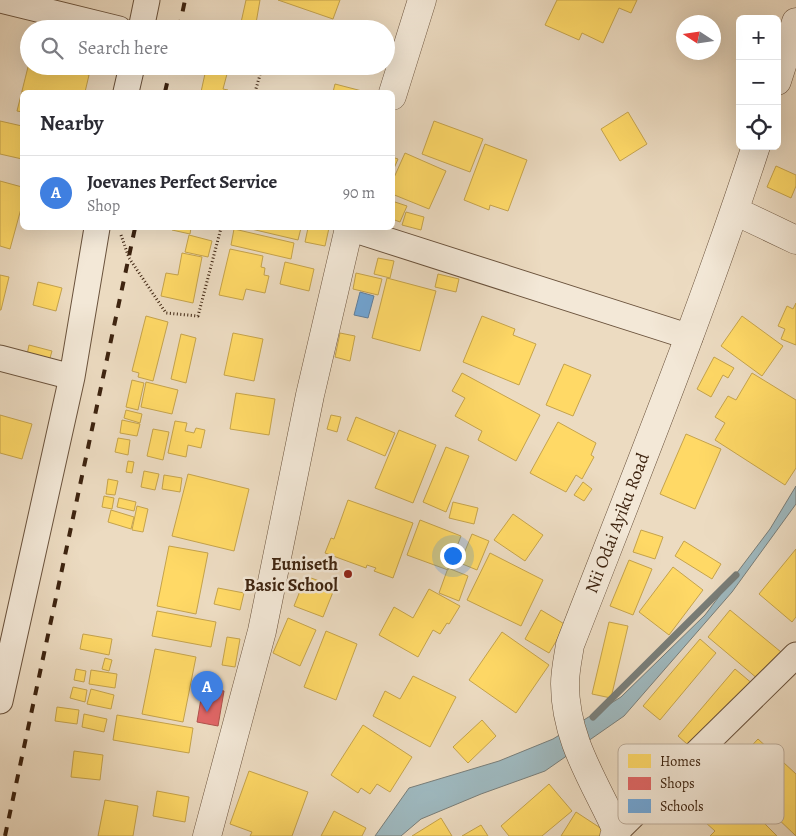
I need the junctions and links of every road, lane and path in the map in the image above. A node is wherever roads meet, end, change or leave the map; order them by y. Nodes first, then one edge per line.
1 (1, 0) edge
2 (147, 0) edge
3 (422, 0) edge
4 (82, 20) edge
5 (143, 20) edge
6 (796, 22) edge
7 (781, 69) edge
8 (130, 75) edge
9 (260, 75) dead end
10 (126, 90) edge
11 (256, 90) edge
12 (394, 90) edge
13 (755, 150) edge
14 (735, 211) junction
15 (96, 230) edge
16 (119, 230) edge
17 (220, 230) edge
18 (349, 230) edge
19 (355, 230) edge
20 (796, 240) edge
21 (690, 337) junction
22 (0, 358) edge
23 (72, 377) junction
24 (8, 634) edge
25 (796, 655) edge
26 (0, 701) edge
27 (706, 744) edge
28 (625, 824) edge
29 (615, 834) edge
30 (207, 836) edge

1 - 4 street
2 - 5 street
3 - 12 street
6 - 7 street
8 - 10 street
9 - 11 path
13 - 14 street, Nii Odai Ayiku Road
14 - 20 street
14 - 21 street, Nii Odai Ayiku Road
15 - 23 street
16 - 17 path
18 - 30 street
19 - 21 street
21 - 29 street, Nii Odai Ayiku Road
22 - 23 street
23 - 24 street
24 - 26 street
25 - 27 street
28 - 29 street

